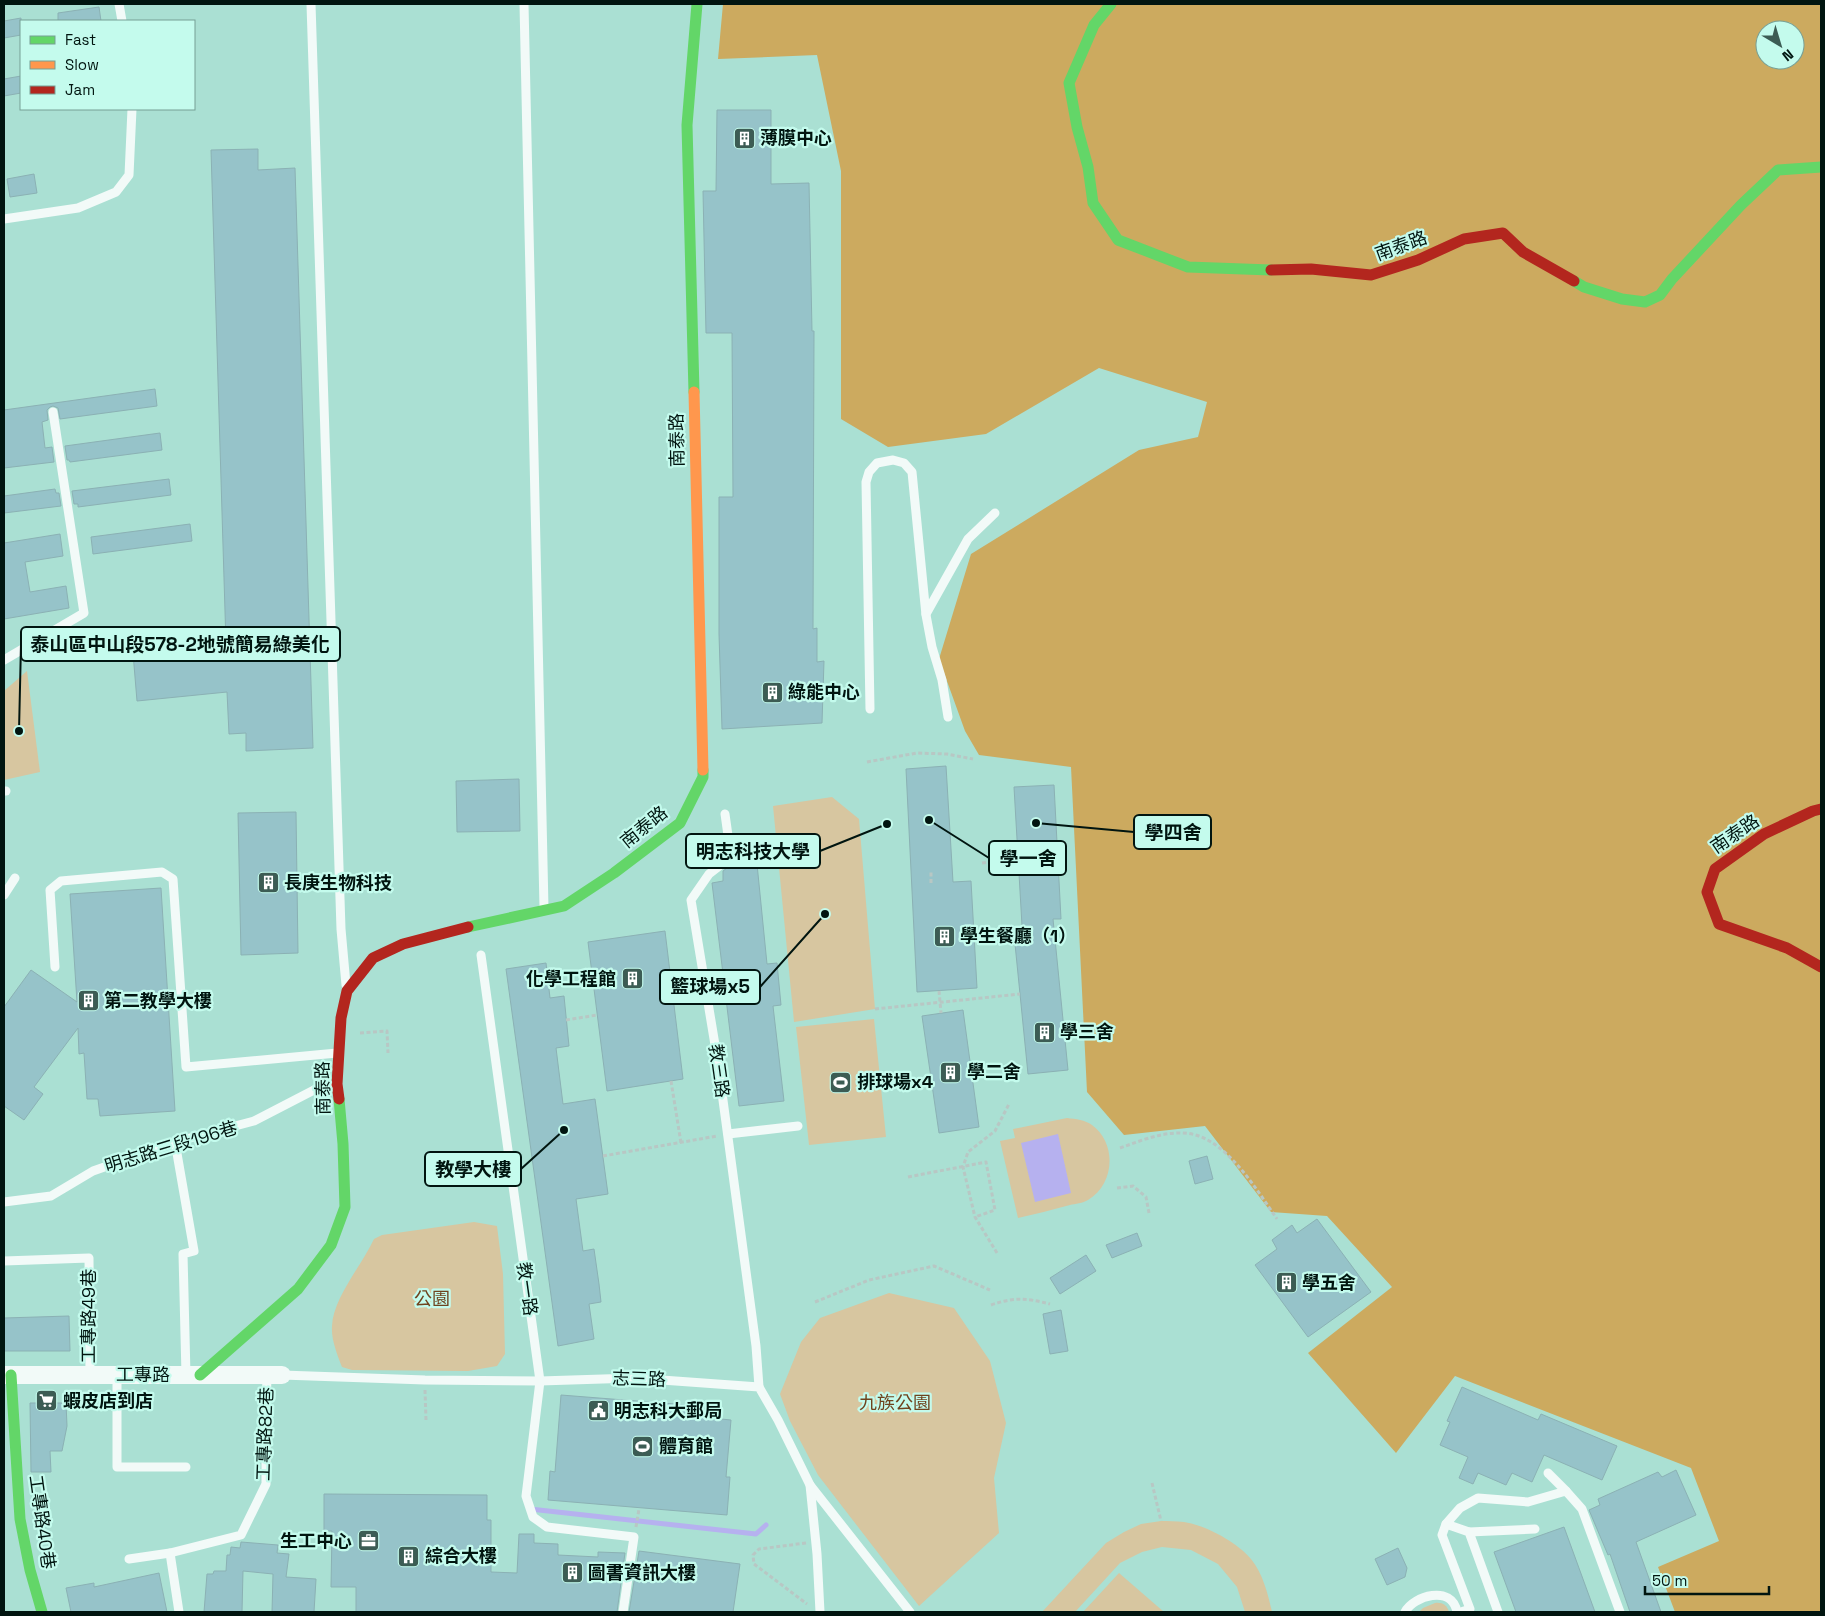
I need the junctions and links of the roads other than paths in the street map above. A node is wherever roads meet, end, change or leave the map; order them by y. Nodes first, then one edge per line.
1 (119, 4) edge
2 (311, 4) edge
3 (524, 4) edge
4 (697, 4) edge
5 (1111, 4) edge
6 (122, 20) edge
7 (132, 110) edge
8 (1821, 167) edge
9 (4, 219) edge
10 (54, 412) dead end
11 (995, 513) dead end
12 (926, 615) junction
13 (4, 660) edge
14 (870, 709) dead end
15 (948, 717) dead end
16 (1821, 809) edge
17 (725, 814) dead end
18 (15, 878) dead end
19 (4, 895) edge
20 (544, 910) junction
21 (481, 955) dead end
22 (55, 967) dead end
23 (1821, 967) edge
24 (347, 990) junction
25 (339, 1052) junction
26 (337, 1084) junction
27 (798, 1126) dead end
28 (728, 1134) junction
29 (175, 1142) junction
30 (4, 1202) edge
31 (4, 1261) edge
32 (8, 1375) edge
33 (90, 1375) junction
34 (118, 1375) junction
35 (193, 1375) junction
36 (275, 1375) junction
37 (540, 1381) junction
38 (758, 1387) junction
39 (186, 1467) dead end
40 (1548, 1473) dead end
41 (810, 1484) junction
42 (1566, 1491) junction
43 (1446, 1524) junction
44 (1535, 1529) dead end
45 (1469, 1532) junction
46 (170, 1554) junction
47 (129, 1559) dead end
48 (42, 1612) edge
49 (178, 1612) edge
50 (623, 1612) edge
51 (820, 1612) edge
52 (910, 1612) edge
53 (1405, 1612) edge
54 (1457, 1612) edge
55 (1461, 1612) edge
56 (1498, 1612) edge
57 (1620, 1612) edge

1 - 6 lane
2 - 24 lane
3 - 20 lane
4 - 20 street, 南泰路
5 - 8 street, 南泰路
7 - 9 lane
10 - 13 lane
11 - 12 lane
12 - 14 lane
12 - 15 lane
16 - 23 street, 南泰路
17 - 28 lane, 教三路
18 - 19 lane
20 - 24 street, 南泰路
21 - 37 lane, 教一路
22 - 25 lane
24 - 25 street, 南泰路
25 - 26 street, 南泰路
26 - 29 lane, 明志路三段196巷
26 - 35 street, 南泰路
27 - 28 lane
28 - 38 lane, 教三路
29 - 30 lane, 明志路三段196巷
29 - 35 lane
31 - 33 lane, 工專路49巷
32 - 33 street, 工專路
32 - 48 street, 工專路40巷
33 - 34 street, 工專路
34 - 35 street, 工專路
34 - 39 lane
35 - 36 street, 工專路
36 - 37 lane, 志三路
36 - 46 lane, 工專路82巷
37 - 38 lane, 志三路
37 - 50 lane, 教一路
38 - 41 lane
40 - 42 lane
41 - 51 lane
41 - 52 lane
42 - 43 lane
42 - 57 lane
43 - 45 lane
43 - 55 lane
44 - 45 lane
45 - 56 lane
46 - 47 lane, 工專路82巷
46 - 49 lane
53 - 54 lane

